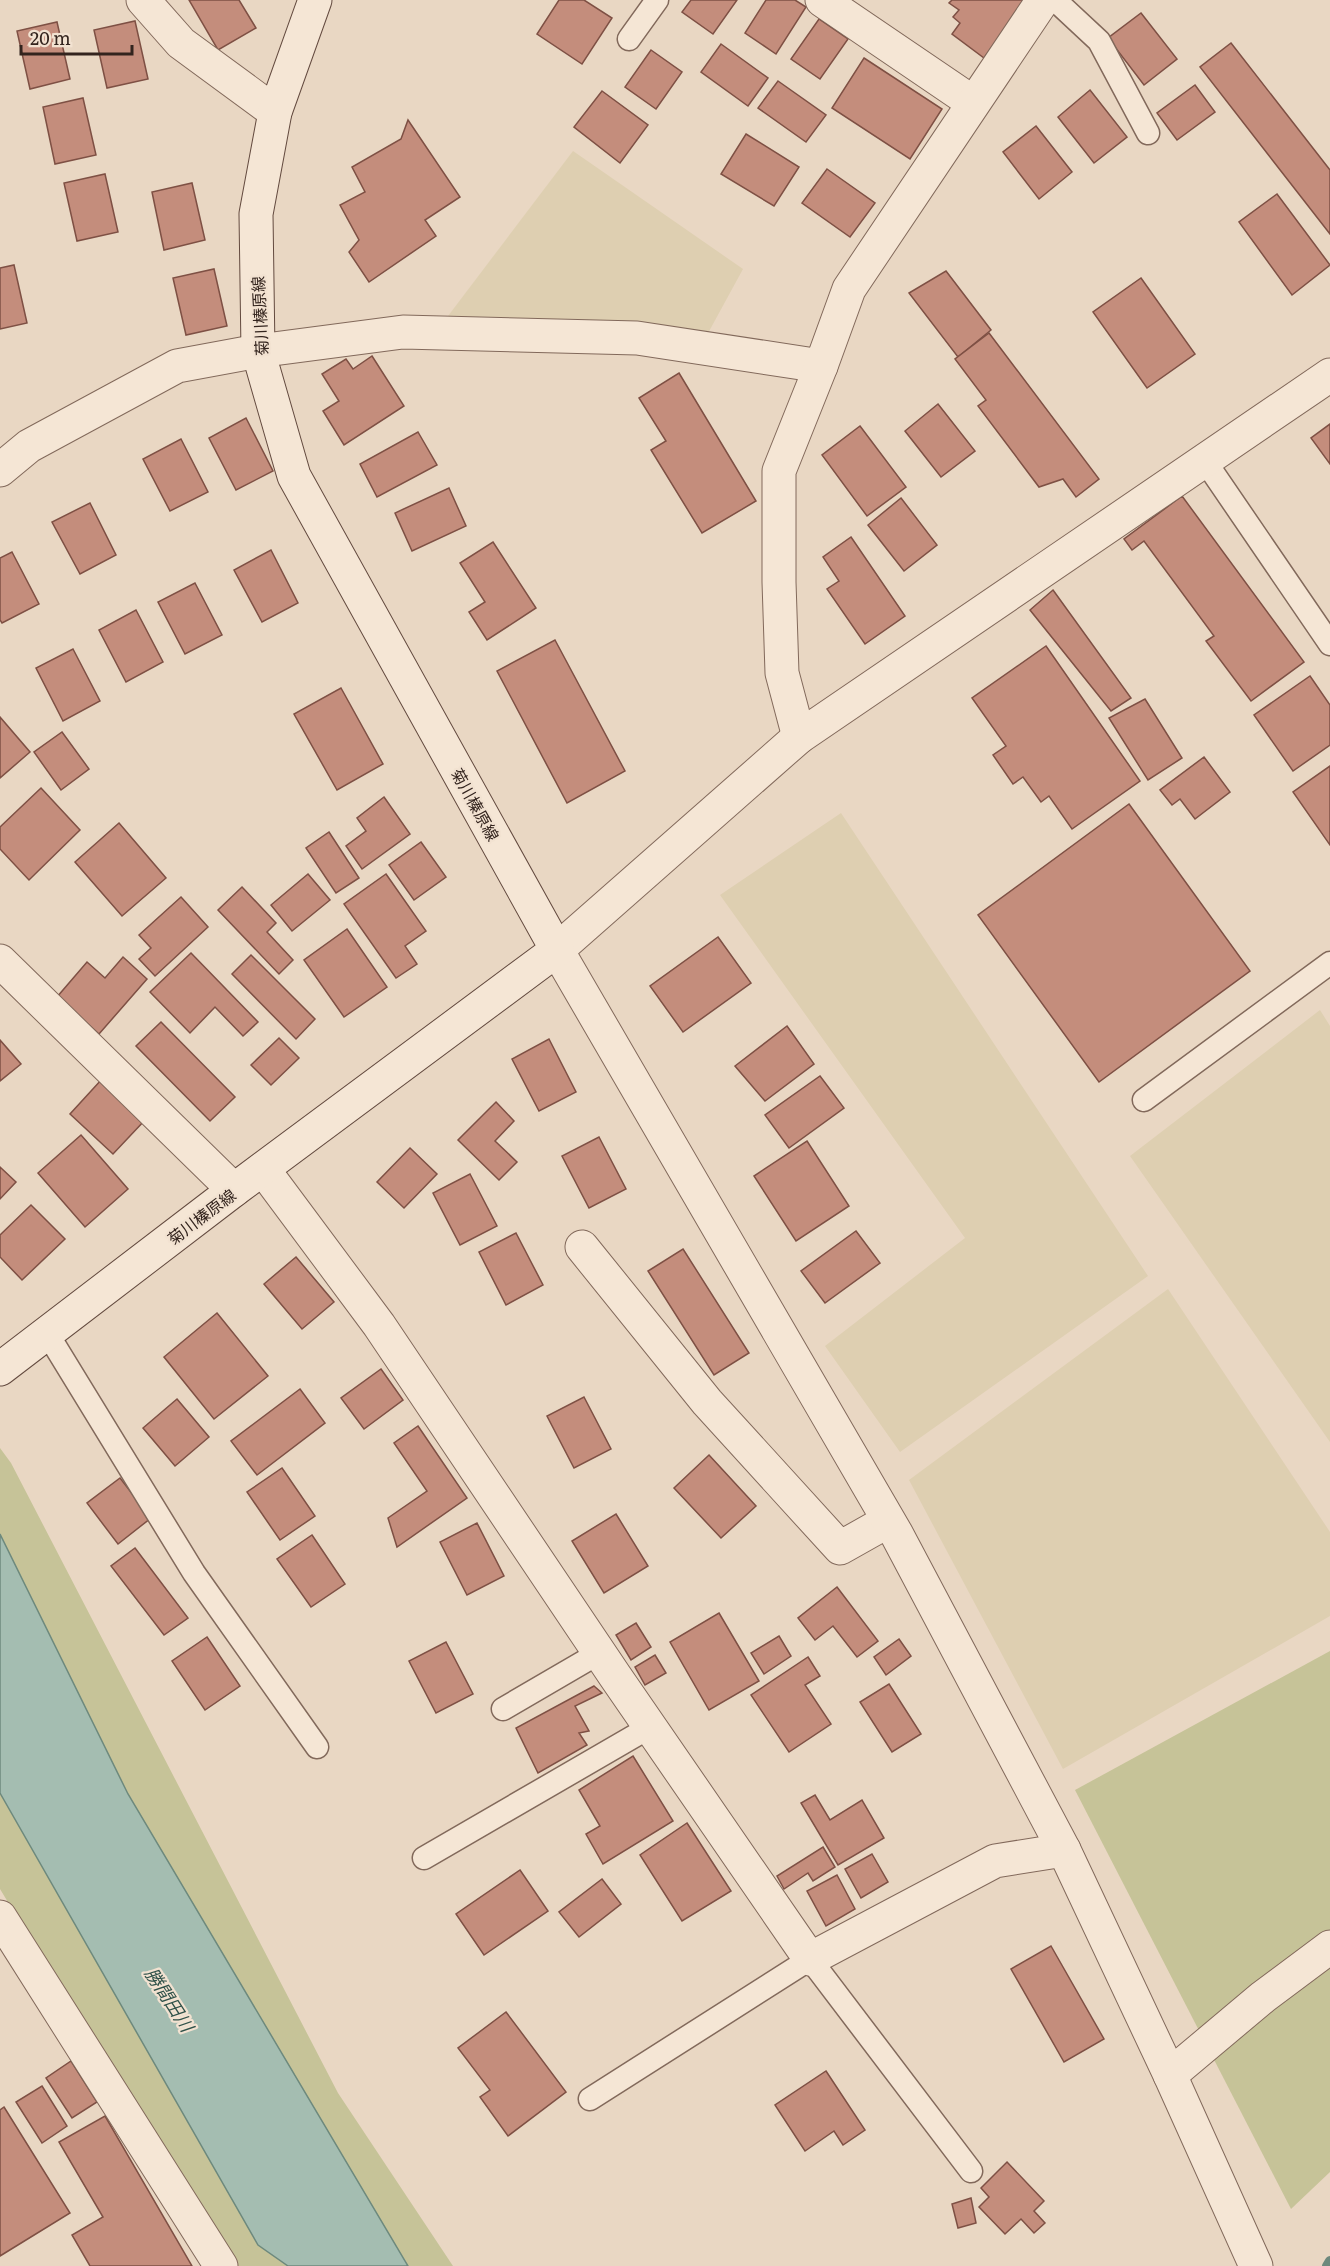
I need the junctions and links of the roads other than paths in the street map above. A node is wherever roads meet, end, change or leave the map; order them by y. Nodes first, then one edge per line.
1 (142, 0) edge
2 (315, 0) edge
3 (657, 0) edge
4 (822, 0) edge
5 (1043, 0) edge
6 (1055, 0) edge
7 (629, 39) dead end
8 (972, 102) junction
9 (275, 112) junction
10 (1148, 133) dead end
11 (258, 351) junction
12 (821, 366) junction
13 (1330, 375) edge
14 (1204, 460) junction
15 (0, 470) edge
16 (1330, 644) edge
17 (799, 737) junction
18 (557, 950) junction
19 (0, 961) edge
20 (1330, 963) edge
21 (1144, 1100) dead end
22 (263, 1169) junction
23 (234, 1190) junction
24 (582, 1246) dead end
25 (47, 1334) junction
26 (0, 1370) edge
27 (888, 1521) junction
28 (600, 1653) junction
29 (503, 1709) dead end
30 (650, 1727) junction
31 (317, 1747) dead end
32 (1064, 1850) junction
33 (424, 1858) dead end
34 (0, 1917) edge
35 (1330, 1947) edge
36 (810, 1959) junction
37 (1170, 2074) junction
38 (590, 2099) dead end
39 (971, 2171) dead end
40 (222, 2266) edge
41 (1256, 2266) edge

1 - 9 street
2 - 9 street, 菊川榛原線
3 - 7 lane
4 - 8 street
5 - 8 street
6 - 10 lane
8 - 12 street
9 - 11 street, 菊川榛原線
11 - 12 street
11 - 15 street
11 - 18 street, 菊川榛原線
12 - 17 street
13 - 14 street
14 - 16 lane
14 - 17 street
17 - 18 street
18 - 22 street, 菊川榛原線
18 - 27 street
19 - 23 street
20 - 21 lane
22 - 23 street, 菊川榛原線
22 - 28 street
23 - 25 street, 菊川榛原線
24 - 27 street
25 - 26 street, 菊川榛原線
25 - 31 lane
27 - 32 street
28 - 29 lane
28 - 30 street
30 - 33 lane
30 - 36 street
32 - 36 street
32 - 37 street
34 - 40 street
35 - 37 street
36 - 38 lane
36 - 39 lane
37 - 41 street

